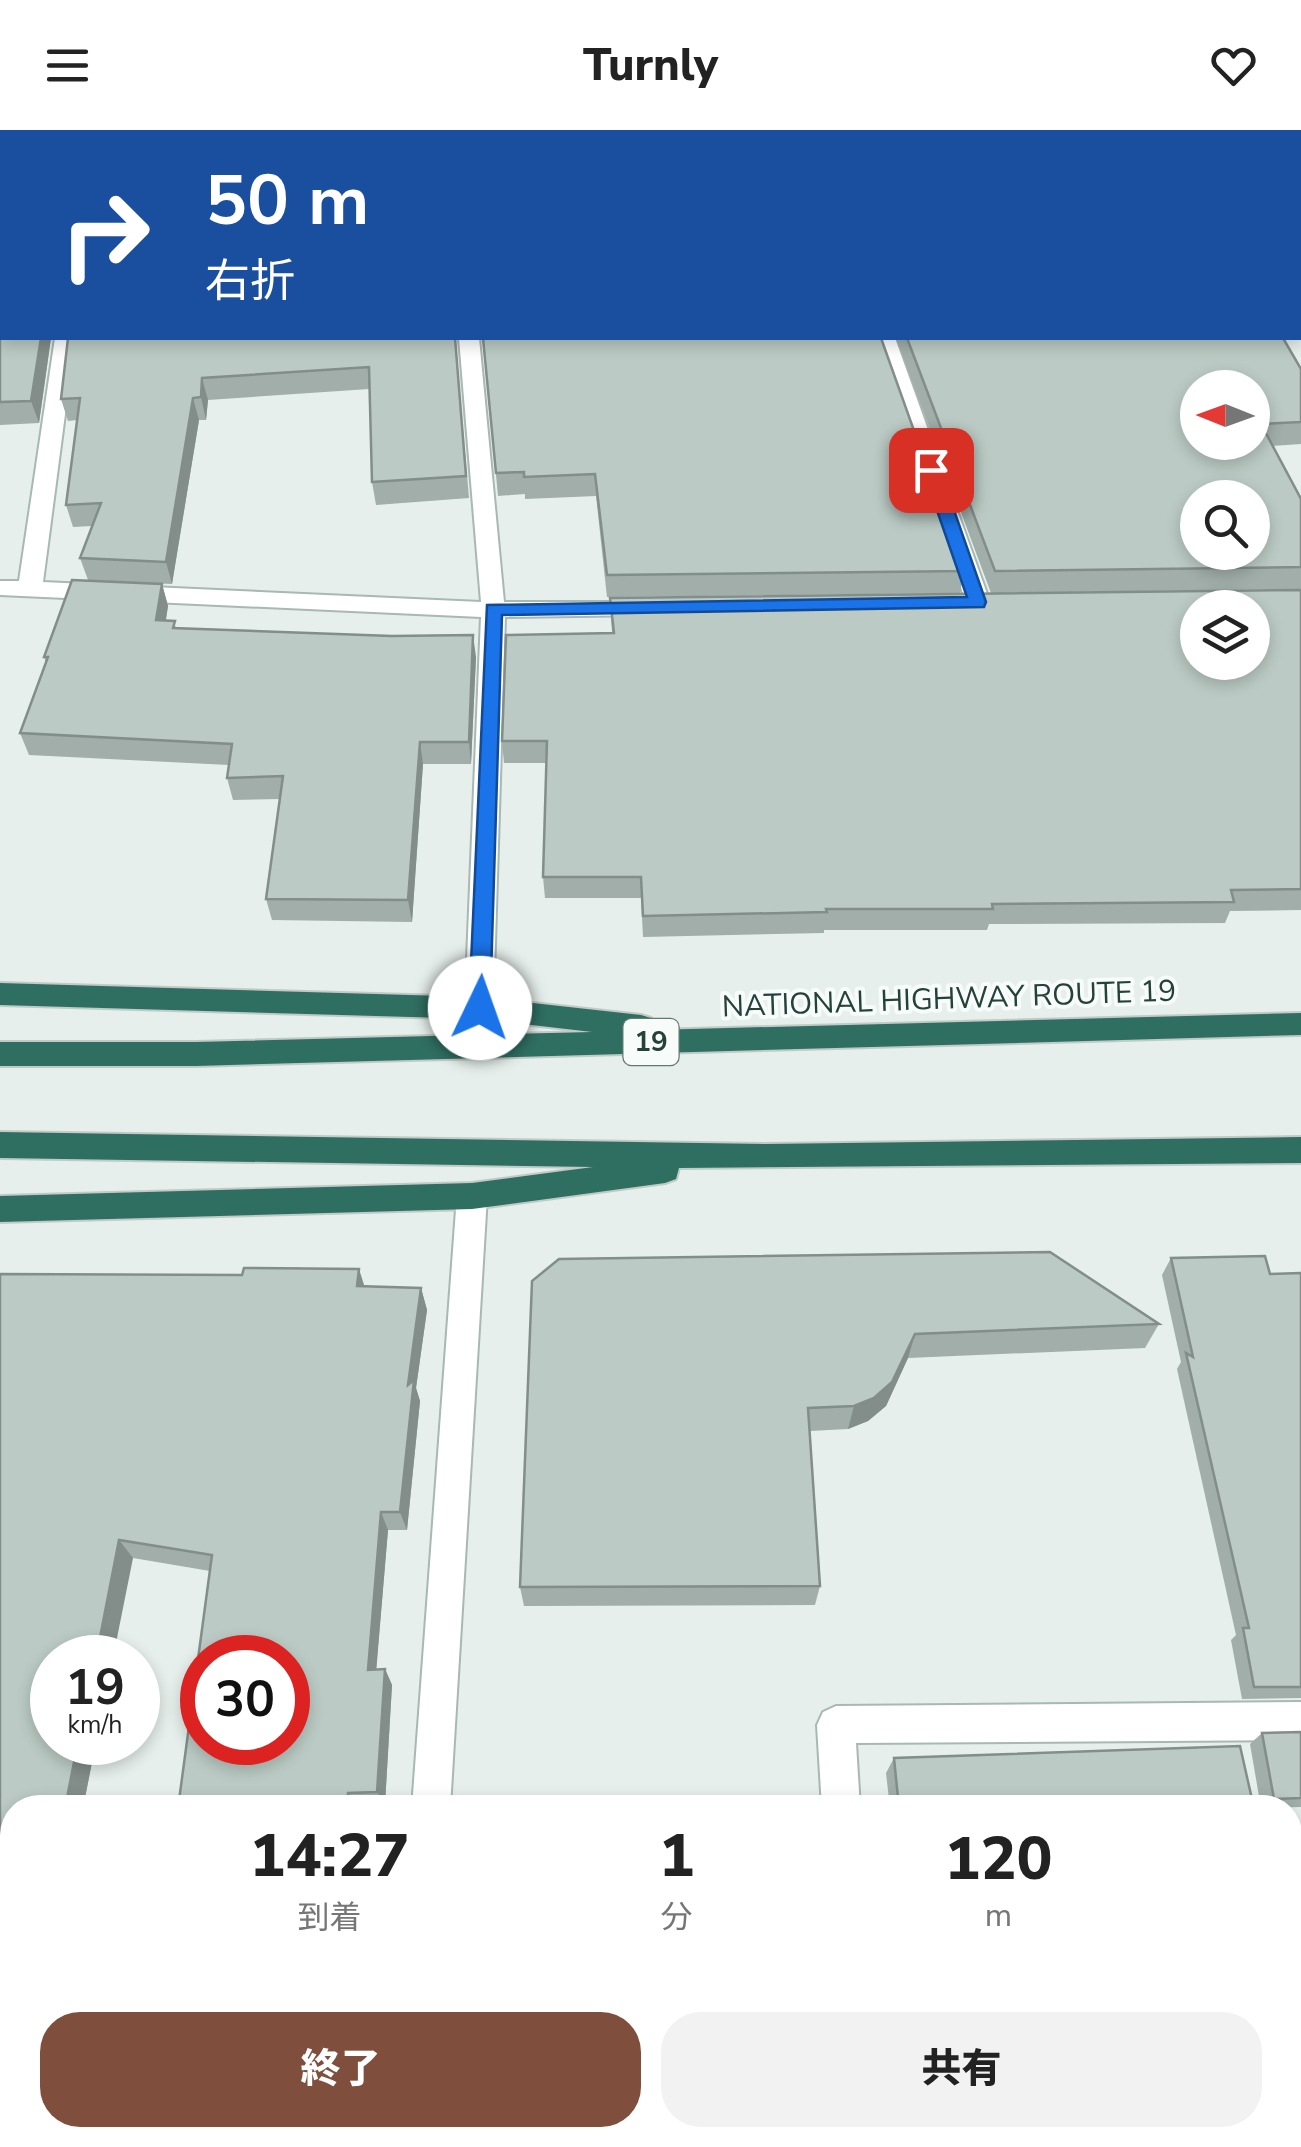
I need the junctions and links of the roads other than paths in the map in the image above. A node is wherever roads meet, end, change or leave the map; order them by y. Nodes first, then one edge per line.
1 (65, 340) edge
2 (469, 340) edge
3 (886, 340) edge
4 (0, 588) edge
5 (30, 589) junction
6 (977, 602) edge
7 (668, 607) edge
8 (493, 610) junction
9 (0, 994) edge
10 (480, 1008) junction
11 (1301, 1024) edge
12 (756, 1039) junction
13 (0, 1054) edge
14 (0, 1145) edge
15 (1301, 1150) edge
16 (767, 1156) junction
17 (472, 1196) junction
18 (0, 1209) edge
19 (1301, 1721) edge
20 (432, 1795) edge
21 (840, 1795) edge

1 - 5 street
2 - 8 street
3 - 6 street
4 - 5 street
5 - 8 street
7 - 8 street
8 - 10 street
9 - 10 highway
10 - 12 highway
11 - 12 highway, NATIONAL HIGHWAY ROUTE 19 / 19
12 - 13 highway, NATIONAL HIGHWAY ROUTE 19 / 19
14 - 16 highway
15 - 16 highway
16 - 17 highway
17 - 18 highway
17 - 20 street
19 - 21 street

